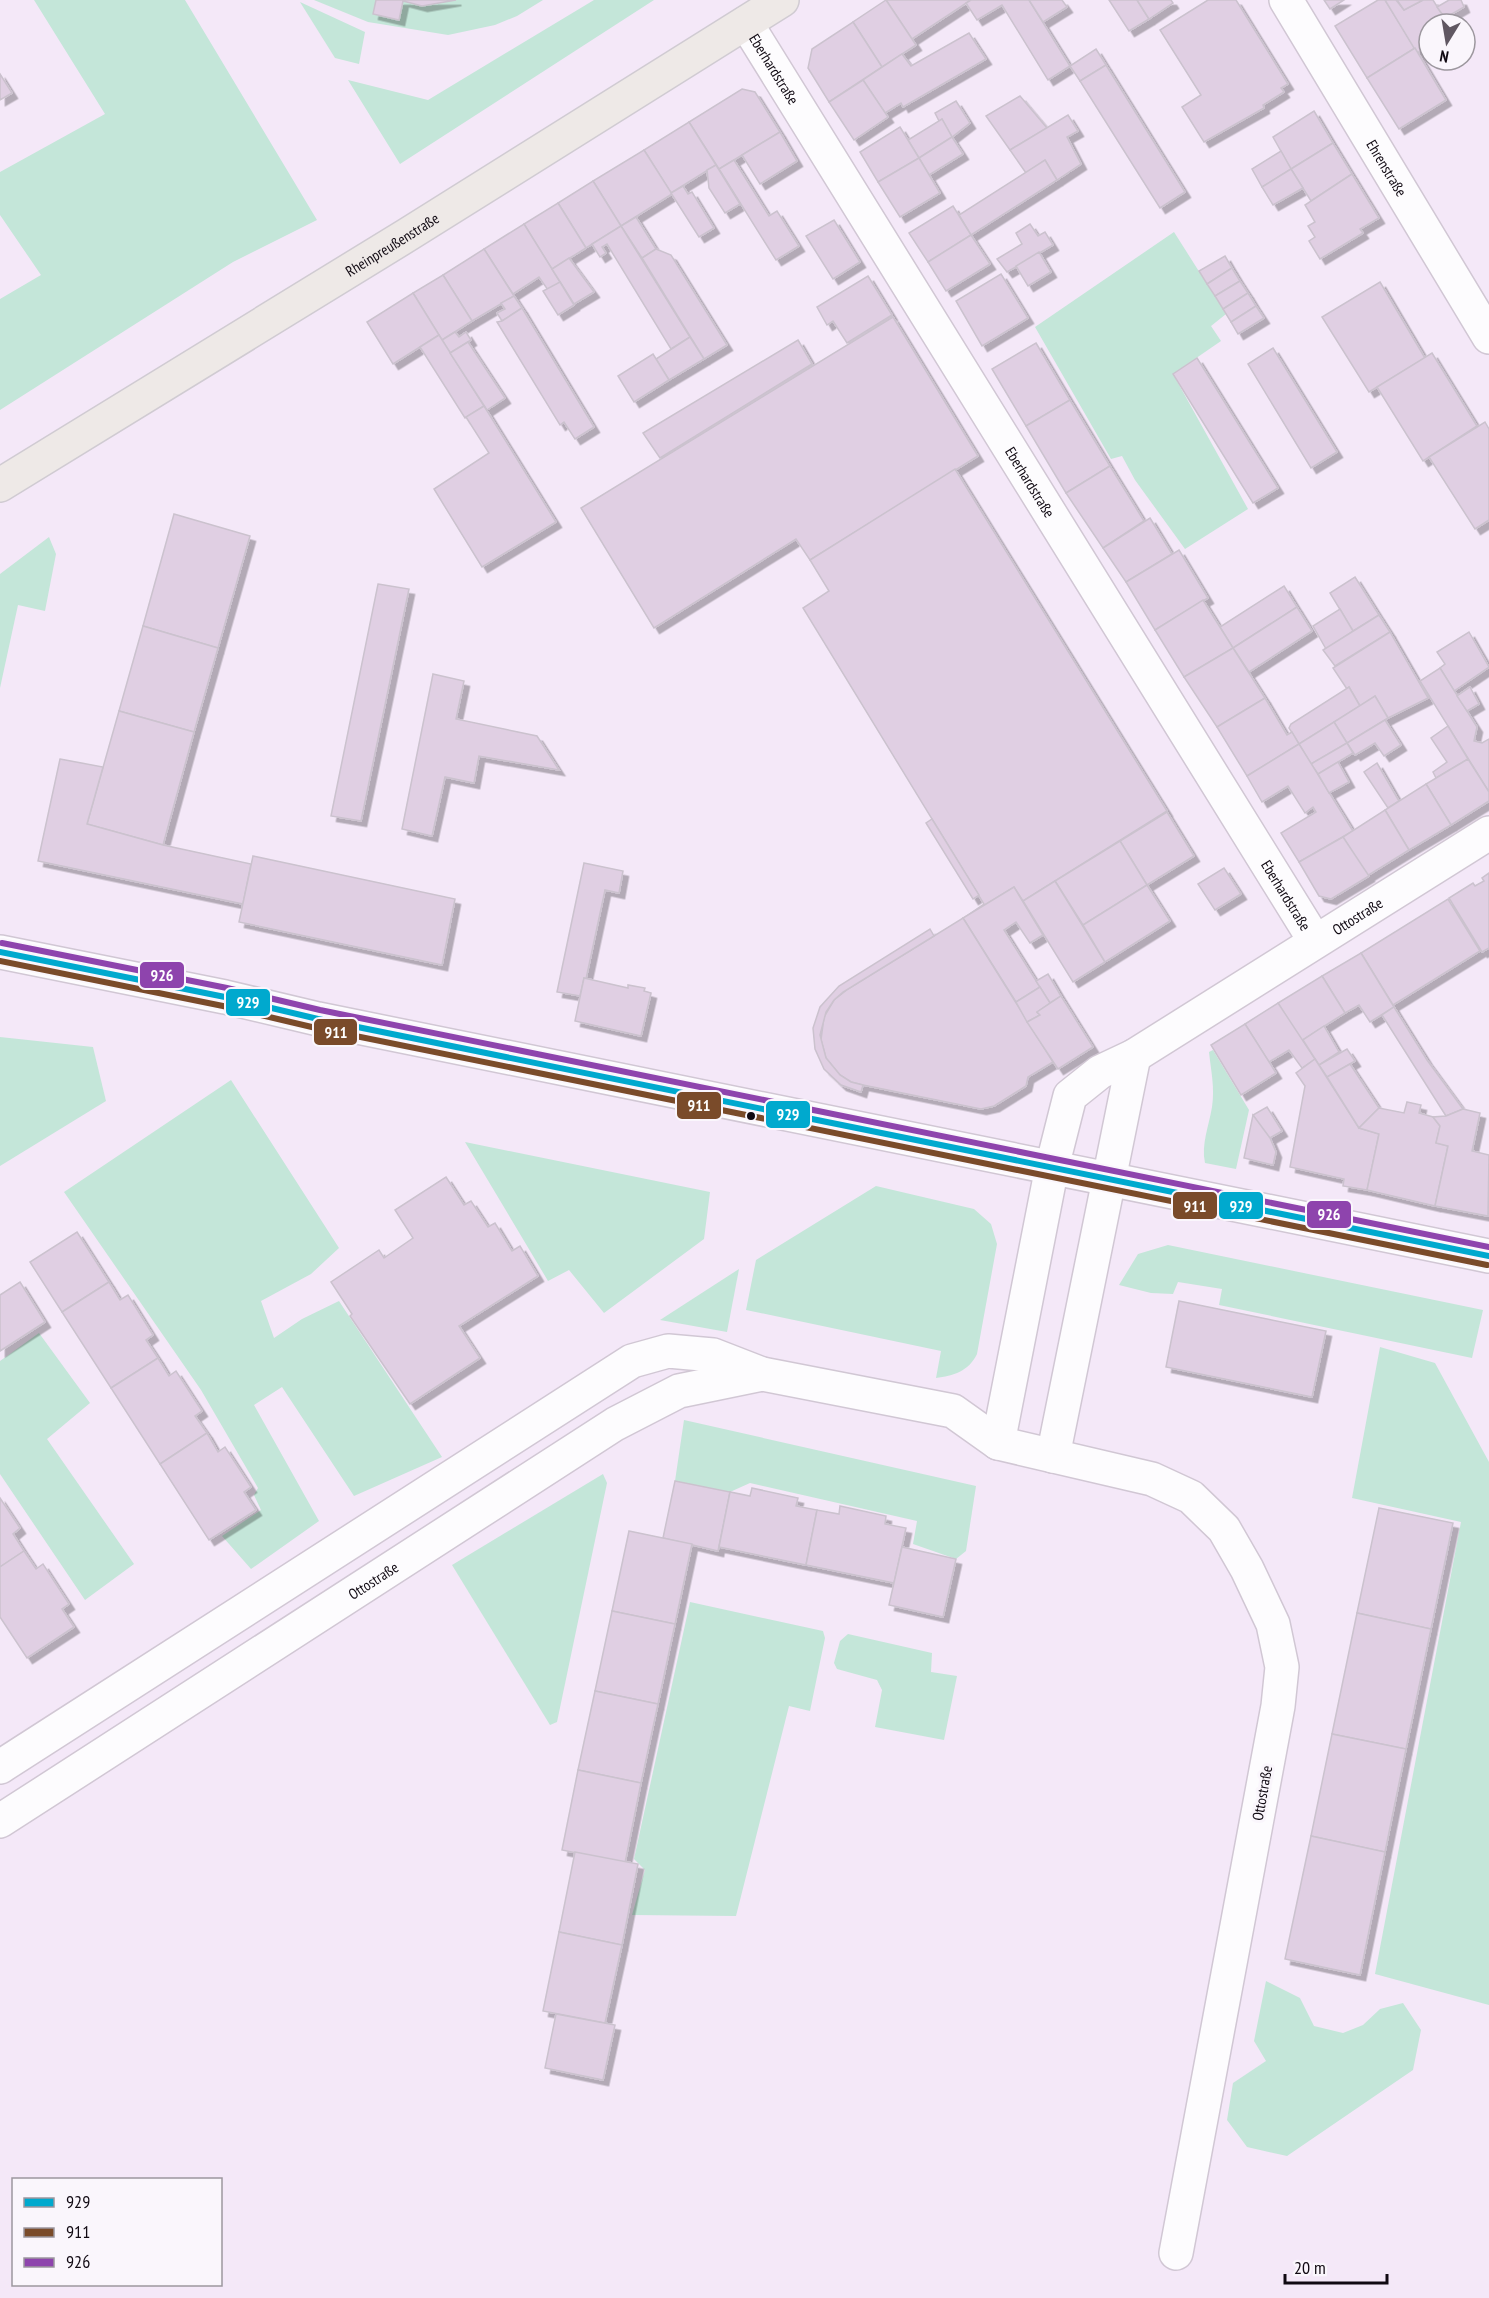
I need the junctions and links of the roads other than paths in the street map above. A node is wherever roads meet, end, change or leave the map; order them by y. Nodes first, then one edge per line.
1 (782, 0) edge
2 (1286, 0) edge
3 (746, 23) junction
4 (1489, 337) edge
5 (0, 485) edge
6 (1489, 833) edge
7 (1315, 941) junction
8 (0, 952) edge
9 (1134, 1056) junction
10 (1052, 1167) junction
11 (1108, 1178) junction
12 (1489, 1256) edge
13 (762, 1374) junction
14 (998, 1443) junction
15 (1053, 1456) junction
16 (0, 1767) edge
17 (0, 1821) edge
18 (1176, 2253) dead end

1 - 3 main road, Rheinpreußenstraße
2 - 4 street, Ehrenstraße
3 - 5 main road, Rheinpreußenstraße
3 - 7 street, Eberhardstraße
6 - 7 street, Ottostraße
7 - 9 street, Ottostraße
8 - 10 street
9 - 10 street, Ottostraße
9 - 11 street
10 - 11 street
10 - 14 street, Ottostraße
11 - 12 street
11 - 15 street
13 - 14 street, Ottostraße
13 - 16 street, Ottostraße
13 - 17 street, Ottostraße
14 - 15 street, Ottostraße
15 - 18 street, Ottostraße

